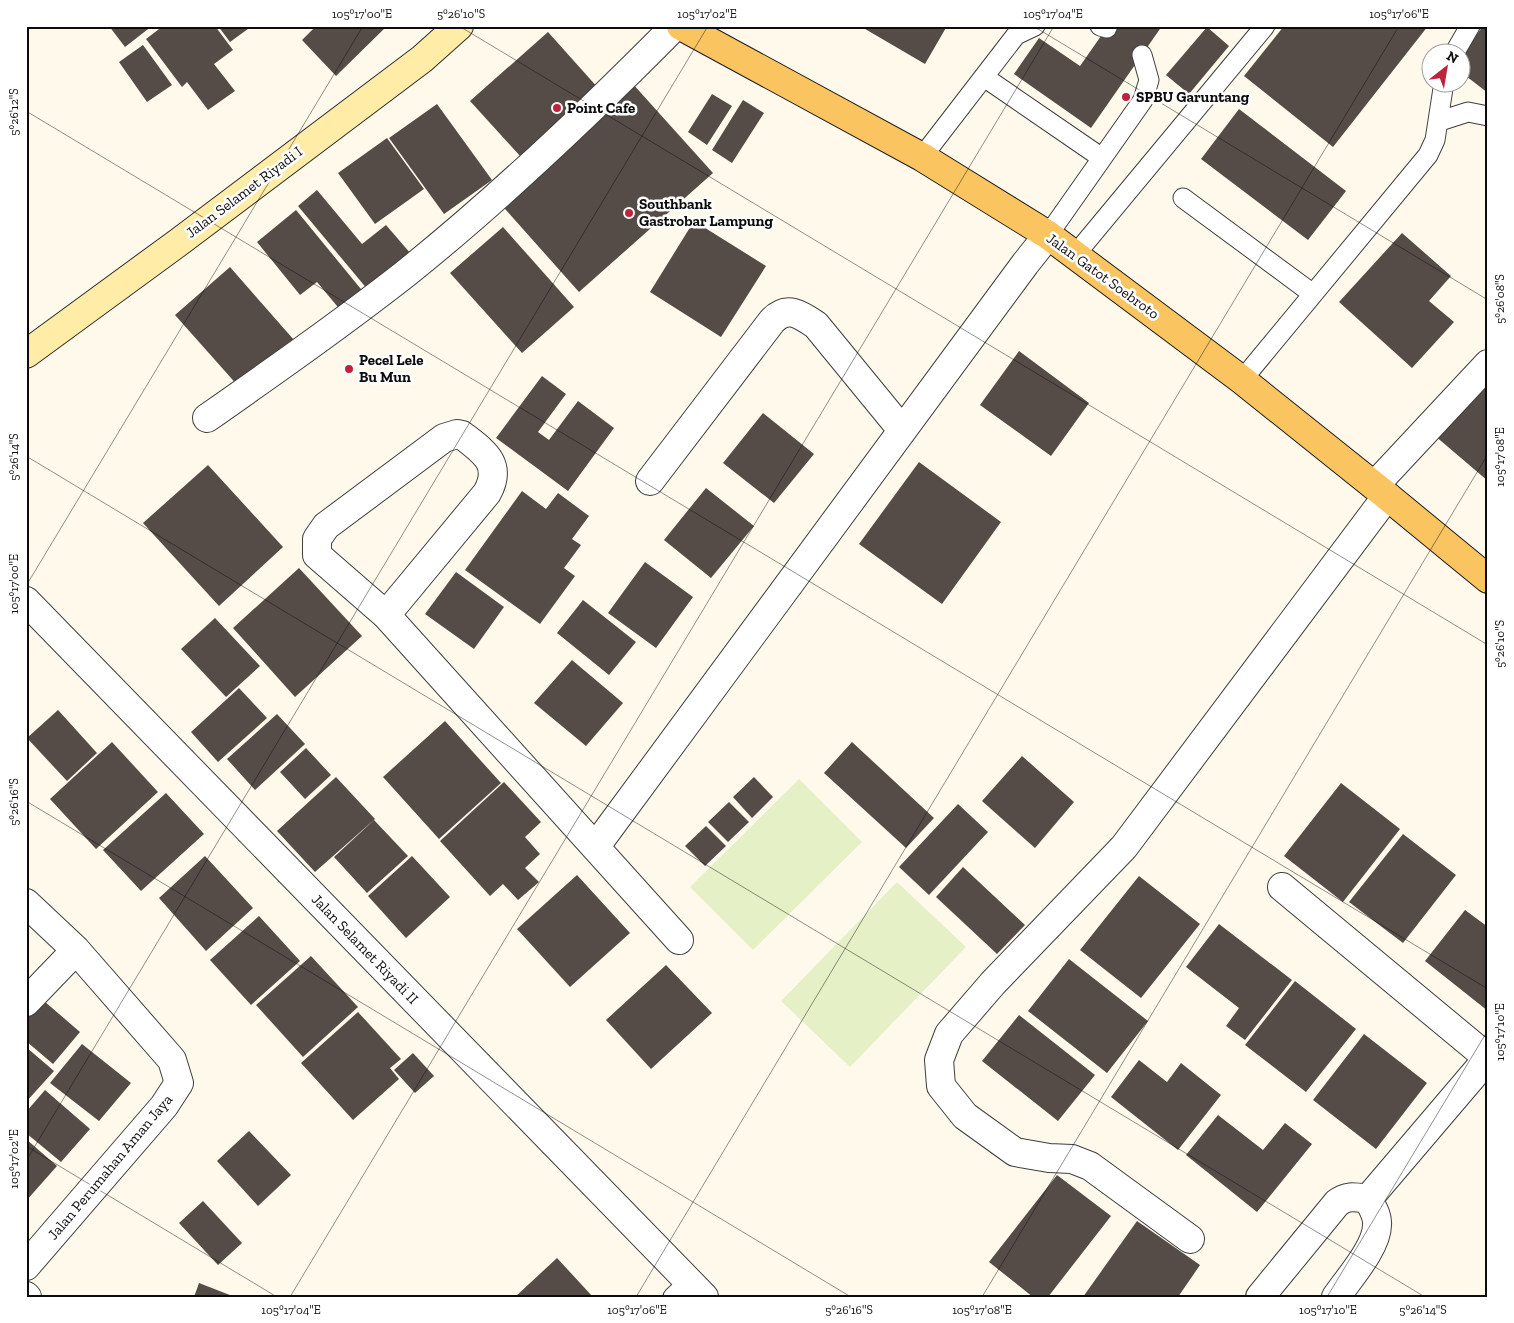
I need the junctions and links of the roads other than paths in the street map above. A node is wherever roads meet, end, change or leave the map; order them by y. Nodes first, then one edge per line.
1 (459, 26) edge
2 (675, 26) edge
3 (681, 26) edge
4 (1035, 26) edge
5 (1265, 26) edge
6 (1470, 26) edge
7 (1461, 42) edge
8 (1142, 55) dead end
9 (984, 76) junction
10 (1443, 92) edge
11 (1488, 116) edge
12 (1440, 121) junction
13 (922, 157) junction
14 (1102, 158) junction
15 (1183, 198) dead end
16 (1048, 235) junction
17 (1075, 255) junction
18 (1312, 294) junction
19 (26, 354) edge
20 (1488, 364) edge
21 (1242, 380) junction
22 (207, 418) dead end
23 (902, 430) junction
24 (650, 481) dead end
25 (1381, 490) junction
26 (1488, 579) edge
27 (26, 600) edge
28 (386, 615) junction
29 (596, 846) junction
30 (1282, 886) dead end
31 (26, 903) edge
32 (679, 940) dead end
33 (76, 950) junction
34 (26, 1002) edge
35 (1488, 1058) edge
36 (1368, 1199) junction
37 (1190, 1239) dead end
38 (26, 1266) edge
39 (689, 1292) edge
40 (1260, 1297) edge
41 (1336, 1297) edge

1 - 19 main road, Jalan Selamet Riyadi I
2 - 22 street
3 - 13 main road, Jalan Gatot Soebroto
4 - 9 lane
5 - 17 lane
6 - 7 lane
8 - 14 lane
9 - 13 lane
9 - 14 lane
10 - 12 lane
11 - 12 lane
12 - 18 lane
13 - 16 main road, Jalan Gatot Soebroto
14 - 16 lane
15 - 18 lane
16 - 17 main road, Jalan Gatot Soebroto
16 - 23 street
17 - 21 main road, Jalan Gatot Soebroto
18 - 21 lane
20 - 25 street
21 - 25 main road, Jalan Gatot Soebroto
23 - 24 street
23 - 29 street
25 - 26 main road, Jalan Gatot Soebroto
25 - 37 street
27 - 39 street, Jalan Selamet Riyadi II
28 - 28 street
28 - 29 street
29 - 32 street
30 - 35 street
31 - 33 street, Jalan Perumahan Aman Jaya
33 - 34 street
33 - 38 street, Jalan Perumahan Aman Jaya
35 - 36 street
36 - 40 street
36 - 41 street

